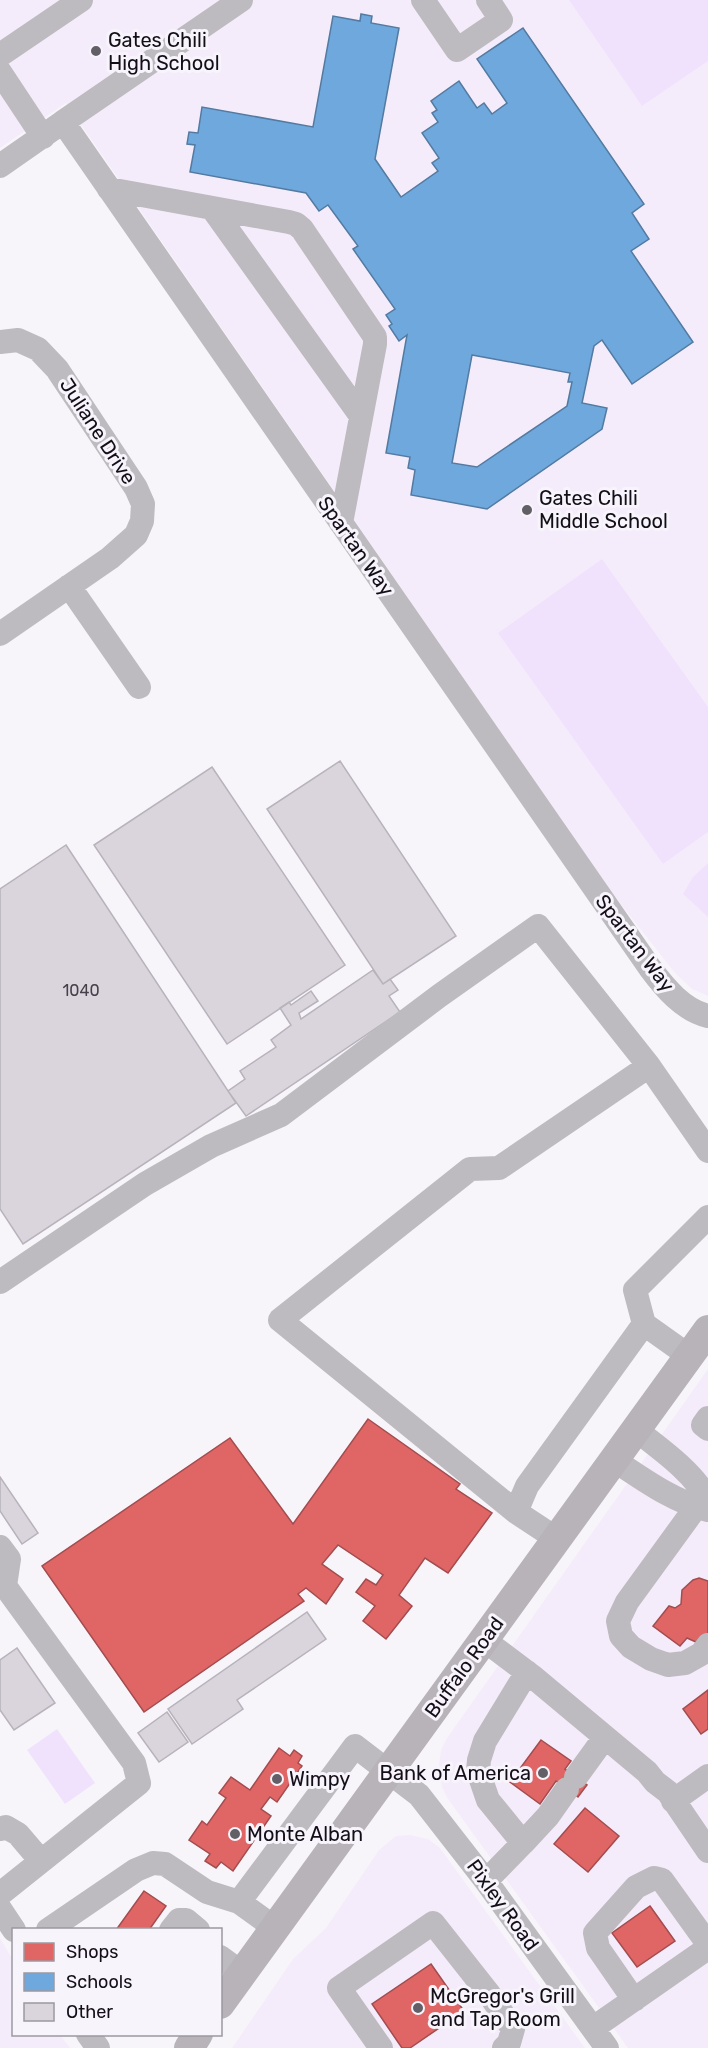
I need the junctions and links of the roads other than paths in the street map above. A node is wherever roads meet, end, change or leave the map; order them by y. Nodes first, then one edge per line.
1 (81, 0) edge
2 (241, 0) edge
3 (423, 0) edge
4 (488, 0) edge
5 (0, 55) edge
6 (0, 72) edge
7 (63, 122) junction
8 (43, 136) junction
9 (0, 166) edge
10 (109, 189) junction
11 (212, 208) junction
12 (0, 342) edge
13 (361, 416) junction
14 (341, 523) junction
15 (69, 586) junction
16 (0, 634) edge
17 (139, 687) dead end
18 (708, 1016) edge
19 (649, 1065) junction
20 (708, 1151) edge
21 (708, 1217) edge
22 (0, 1282) edge
23 (644, 1324) junction
24 (708, 1330) edge
25 (689, 1356) junction
26 (708, 1418) edge
27 (708, 1429) edge
28 (636, 1430) junction
29 (614, 1460) junction
30 (704, 1506) edge
31 (516, 1512) junction
32 (556, 1539) junction
33 (0, 1547) edge
34 (484, 1640) junction
35 (708, 1645) edge
36 (527, 1672) junction
37 (605, 1737) junction
38 (389, 1771) junction
39 (708, 1776) edge
40 (673, 1801) junction
41 (0, 1829) edge
42 (522, 1843) junction
43 (708, 1851) edge
44 (41, 1861) junction
45 (486, 1881) junction
46 (0, 1894) edge
47 (239, 1902) junction
48 (0, 1909) edge
49 (13, 1928) edge
50 (49, 1928) edge
51 (172, 1928) edge
52 (197, 1928) edge
53 (275, 1928) junction
54 (708, 1946) edge
55 (231, 1966) edge
56 (222, 1997) edge
57 (634, 2000) junction
58 (593, 2028) junction
59 (381, 2048) edge
60 (504, 2048) edge
61 (607, 2048) edge

1 - 5 street
2 - 7 street
3 - 4 street
6 - 8 street
7 - 8 street
7 - 10 street, Spartan Way
8 - 9 street
10 - 11 street
10 - 14 street, Spartan Way
11 - 13 street
11 - 13 street
12 - 15 street, Juliane Drive
13 - 14 street
14 - 18 street, Spartan Way
15 - 16 street, Juliane Drive
15 - 17 street
19 - 20 street
19 - 22 street
19 - 31 street
21 - 23 street
23 - 25 street
23 - 31 street
24 - 25 main road, Buffalo Road
25 - 28 main road, Buffalo Road
26 - 27 street
28 - 29 main road, Buffalo Road
28 - 30 street
29 - 30 street
29 - 32 main road, Buffalo Road
30 - 35 street
31 - 32 street
32 - 34 main road, Buffalo Road
33 - 44 street
34 - 36 street
34 - 38 main road, Buffalo Road
36 - 37 street
36 - 42 street
37 - 40 street
37 - 42 street
38 - 45 street, Pixley Road
38 - 47 street, Pixley Road
38 - 53 main road, Buffalo Road
39 - 40 street
40 - 43 street
41 - 44 street
42 - 45 street
44 - 46 street
45 - 58 street, Pixley Road
47 - 50 street
47 - 53 street
48 - 49 street
51 - 52 street
53 - 55 main road, Buffalo Road
54 - 57 street
54 - 57 street
55 - 56 main road, Buffalo Road
57 - 58 street
58 - 61 street, Pixley Road
59 - 60 street

